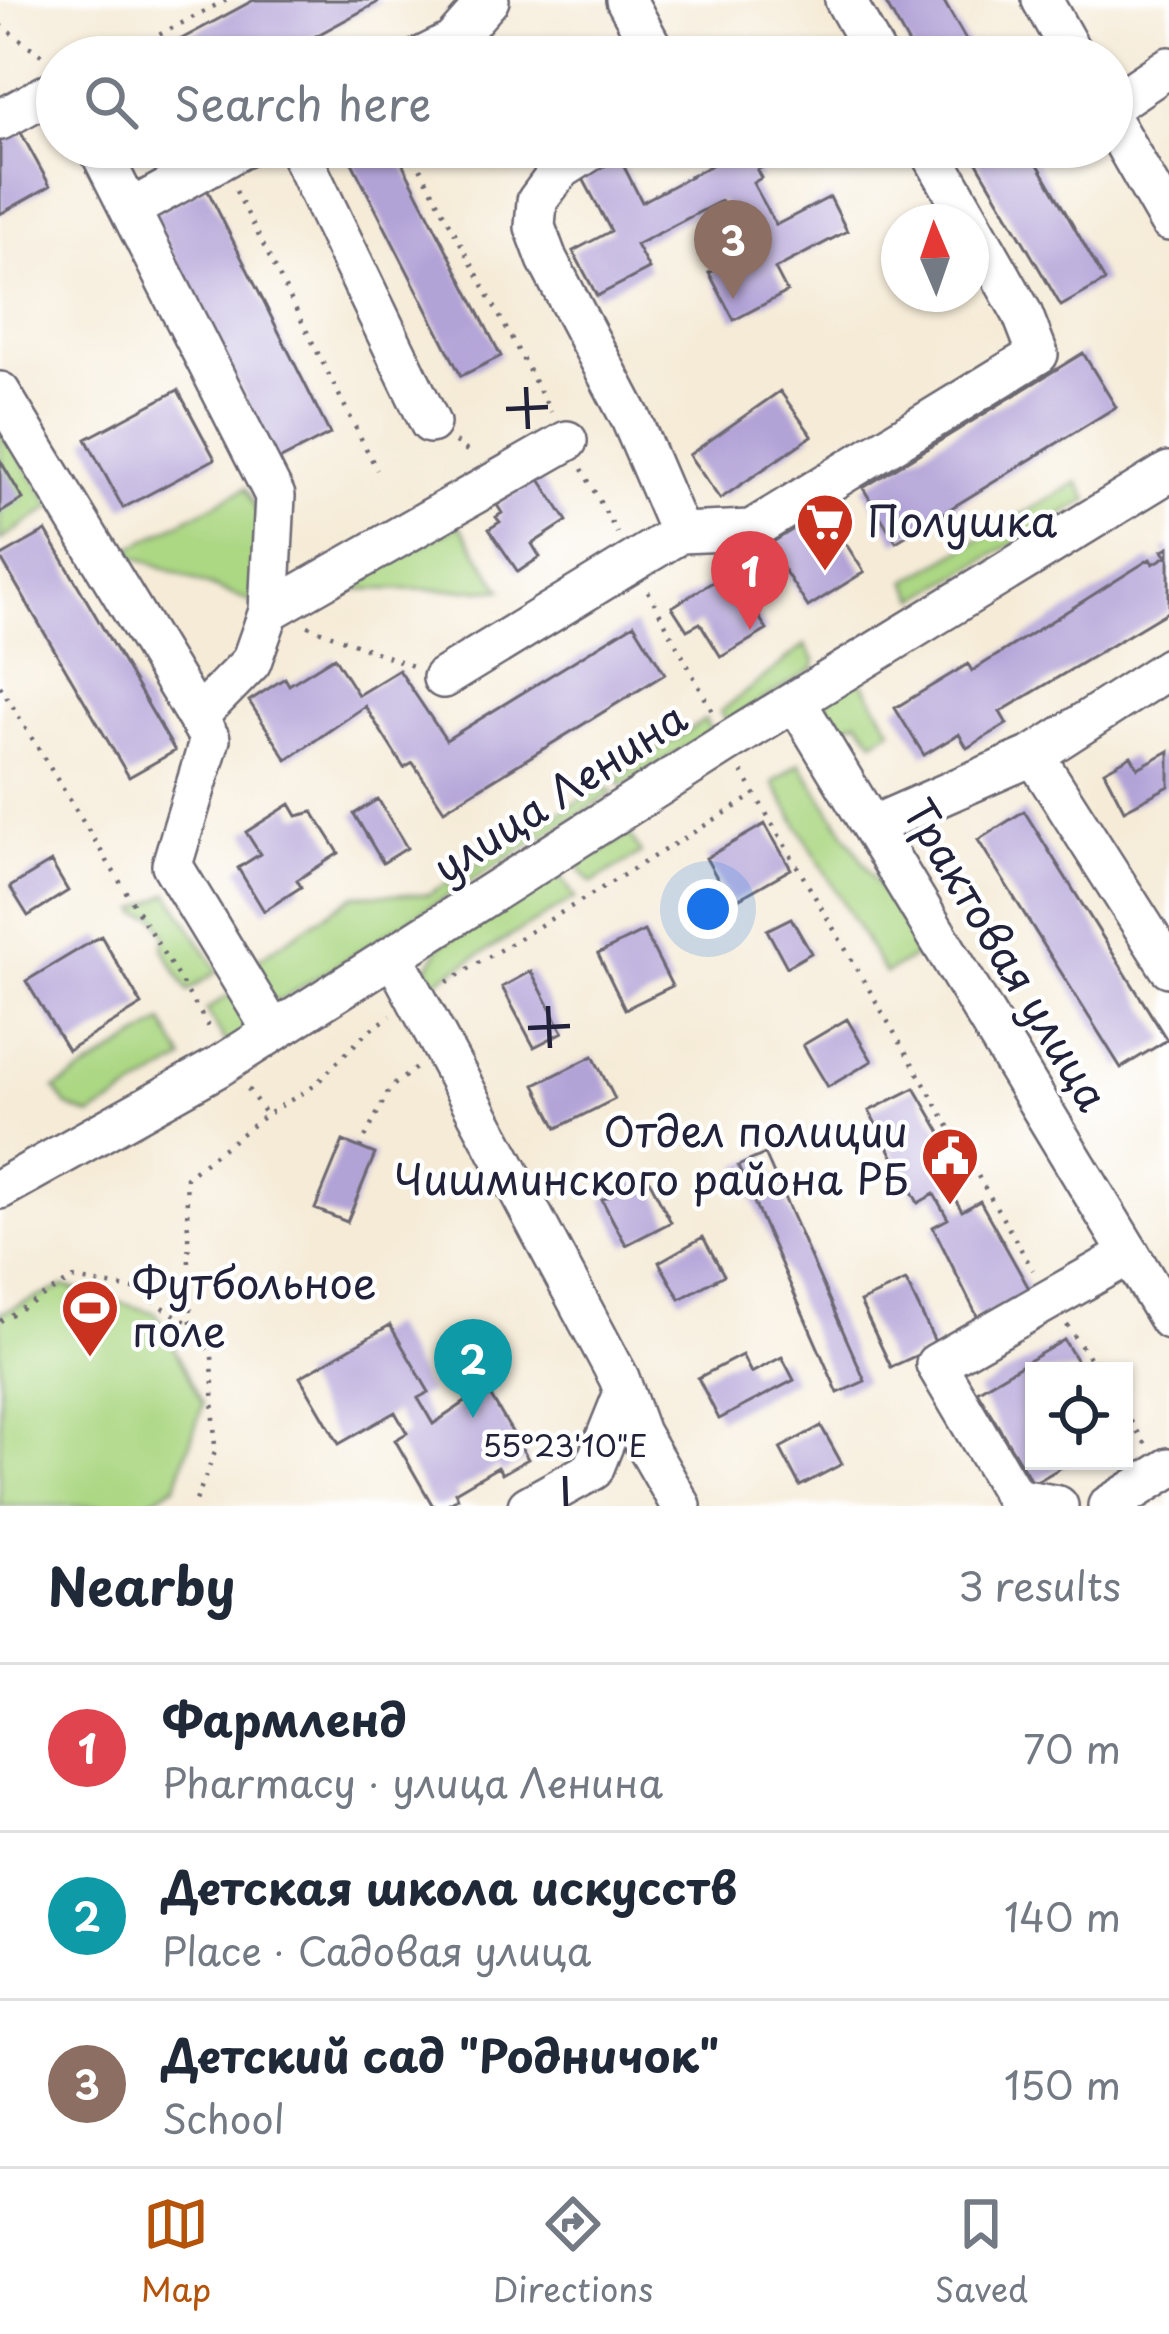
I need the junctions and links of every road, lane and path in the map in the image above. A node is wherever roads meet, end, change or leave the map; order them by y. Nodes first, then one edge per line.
1 (226, 0) edge
2 (489, 0) edge
3 (626, 0) edge
4 (845, 0) edge
5 (1042, 0) edge
6 (0, 25) edge
7 (157, 36) edge
8 (457, 36) edge
9 (646, 36) edge
10 (866, 36) edge
11 (1062, 36) edge
12 (36, 50) edge
13 (1169, 67) edge
14 (1133, 91) edge
15 (36, 100) edge
16 (0, 120) edge
17 (1133, 158) edge
18 (109, 168) edge
19 (205, 168) edge
20 (239, 168) edge
21 (307, 168) edge
22 (563, 168) edge
23 (940, 168) edge
24 (961, 204) edge
25 (131, 209) junction
26 (1169, 221) edge
27 (989, 254) edge
28 (0, 392) edge
29 (430, 423) joint
30 (567, 441) dead end
31 (376, 470) dead end
32 (1169, 472) edge
33 (503, 478) junction
34 (680, 533) junction
35 (269, 610) junction
36 (1169, 668) edge
37 (443, 678) joint
38 (0, 686) edge
39 (796, 701) junction
40 (197, 717) junction
41 (1034, 755) junction
42 (755, 795) dead end
43 (872, 826) junction
44 (394, 957) junction
45 (1169, 967) edge
46 (416, 1001) junction
47 (273, 1030) junction
48 (441, 1049) junction
49 (229, 1060) junction
50 (266, 1115) junction
51 (360, 1148) dead end
52 (0, 1189) edge
53 (1130, 1255) junction
54 (1169, 1319) edge
55 (0, 1321) edge
56 (190, 1325) junction
57 (624, 1393) junction
58 (1169, 1468) edge
59 (194, 1506) edge
60 (528, 1506) edge
61 (681, 1506) edge
62 (1058, 1506) edge
63 (1108, 1506) edge

1 - 7 path
2 - 8 street
3 - 9 street
4 - 10 street
5 - 11 street
6 - 12 path
13 - 14 street
15 - 16 street
17 - 26 street
18 - 25 street
19 - 25 street
20 - 31 path
21 - 29 street
22 - 34 street
23 - 24 street
25 - 35 street
27 - 34 street
28 - 40 street
29 - 33 path
30 - 33 street
32 - 39 street, улица Ленина
33 - 35 street
34 - 37 street
35 - 37 path
35 - 40 street
36 - 41 street
38 - 49 path
39 - 43 street, Трактовая улица
39 - 44 street, улица Ленина
40 - 47 street
41 - 43 street
41 - 45 street
42 - 46 path
43 - 53 street, Трактовая улица
44 - 46 street
44 - 47 street, улица Ленина
46 - 48 street
46 - 50 path
47 - 49 street, улица Ленина
48 - 51 path
48 - 57 street
49 - 50 path
49 - 52 street, улица Ленина
50 - 56 path
53 - 54 street, Трактовая улица
53 - 62 street
55 - 56 path
56 - 59 path
57 - 60 street
57 - 61 street
58 - 63 street

